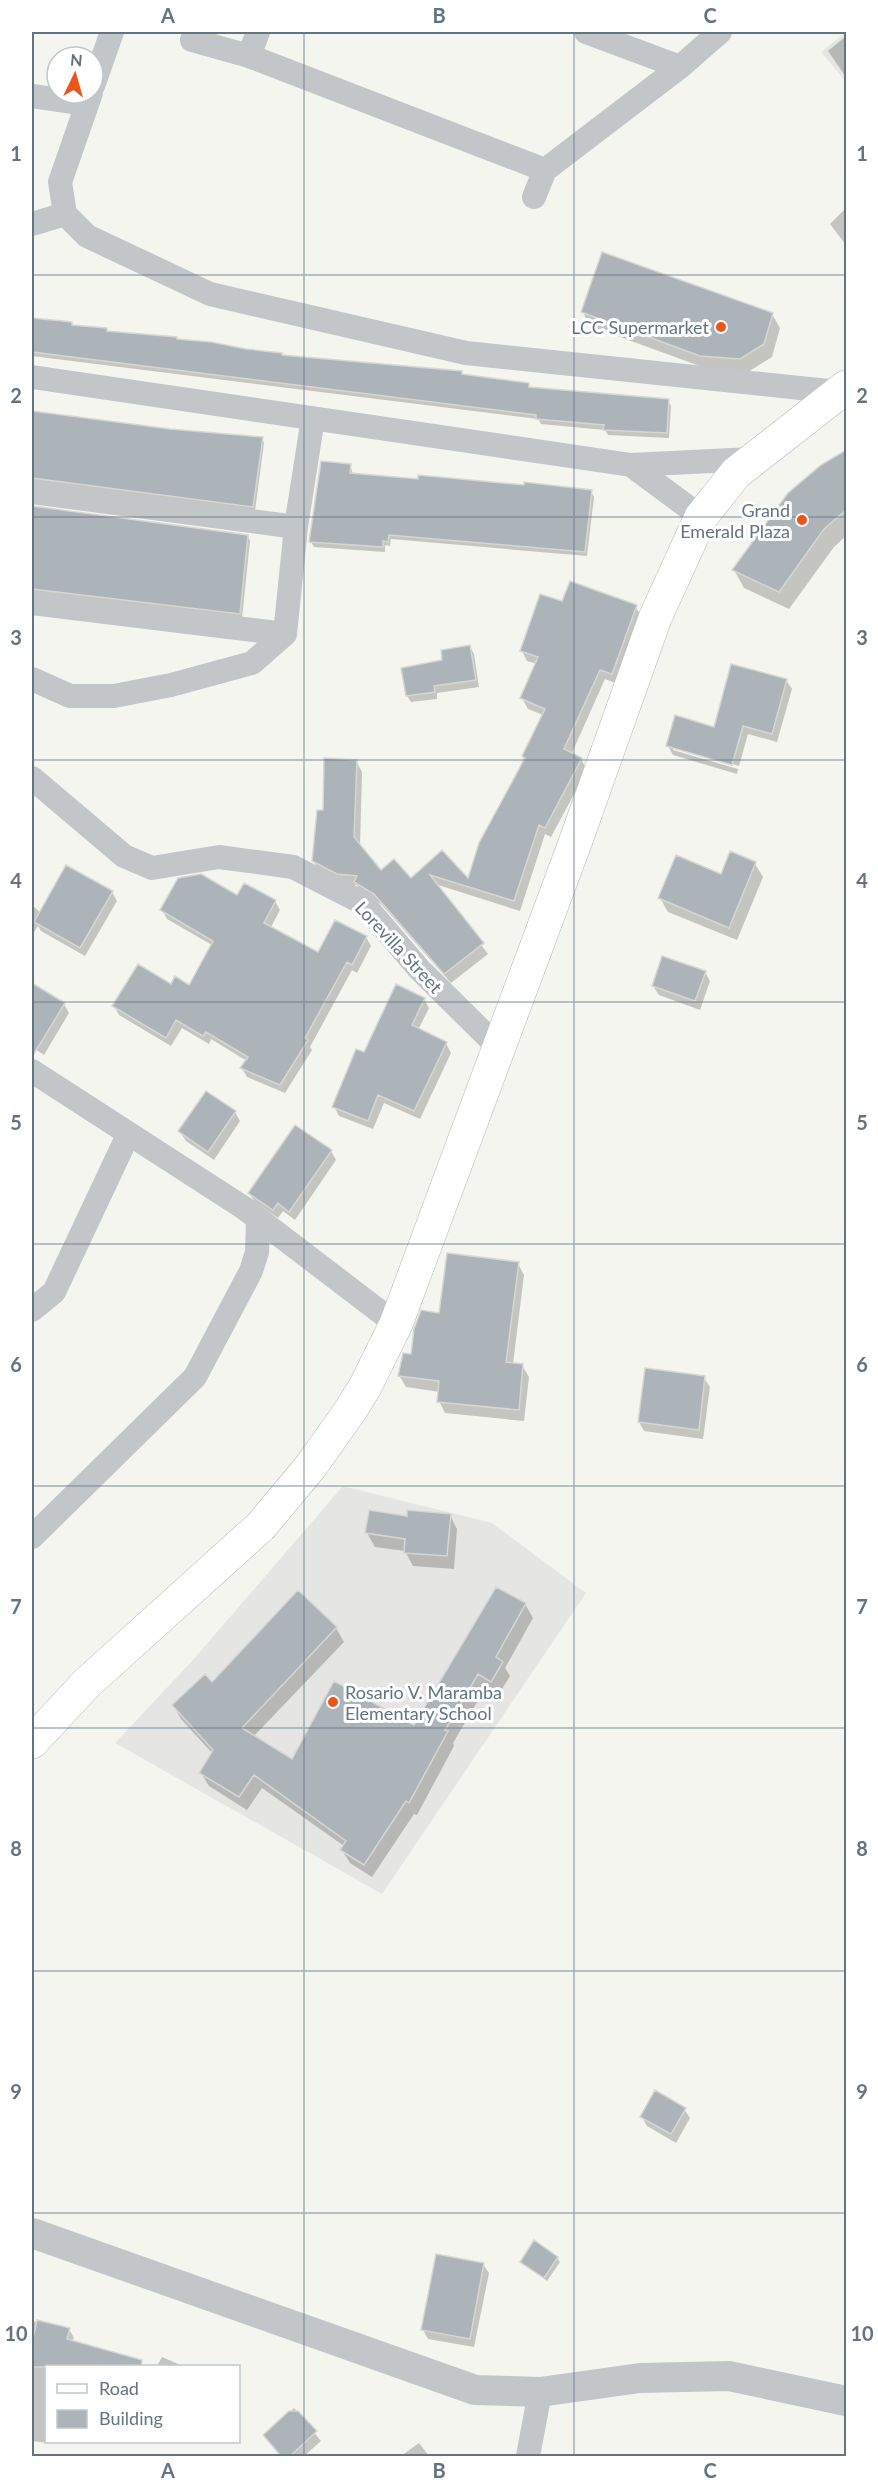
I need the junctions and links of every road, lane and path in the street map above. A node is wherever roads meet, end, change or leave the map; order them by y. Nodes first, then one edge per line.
1 (112, 32) edge
2 (258, 32) edge
3 (586, 32) edge
4 (720, 32) edge
5 (192, 40) dead end
6 (105, 52) edge
7 (249, 56) junction
8 (680, 67) junction
9 (87, 105) edge
10 (545, 170) junction
11 (534, 197) dead end
12 (65, 214) junction
13 (32, 224) edge
14 (32, 377) edge
15 (842, 389) edge
16 (313, 418) junction
17 (752, 459) junction
18 (631, 465) junction
19 (32, 492) edge
20 (701, 517) junction
21 (296, 527) junction
22 (32, 603) edge
23 (285, 634) junction
24 (32, 679) edge
25 (32, 778) edge
26 (498, 1047) junction
27 (32, 1071) edge
28 (128, 1135) junction
29 (258, 1220) junction
30 (32, 1310) edge
31 (396, 1324) junction
32 (32, 1537) edge
33 (32, 1742) edge
34 (32, 2233) edge
35 (540, 2392) junction
36 (846, 2401) edge
37 (528, 2457) edge

1 - 6 street
2 - 7 street
3 - 8 street
4 - 8 street
5 - 7 street
7 - 10 street
8 - 10 street
9 - 12 street
10 - 11 street
12 - 13 street
12 - 15 street
14 - 16 street
15 - 17 main road
16 - 18 street
16 - 21 street
17 - 18 street
17 - 20 main road
18 - 20 street
19 - 21 street
20 - 26 main road
21 - 23 street
22 - 23 street
23 - 24 street
25 - 26 street, Lorevilla Street
26 - 31 main road
27 - 28 street
28 - 29 street
28 - 30 street
29 - 31 street
29 - 32 street
31 - 33 main road
34 - 35 street
35 - 36 street
35 - 37 street

